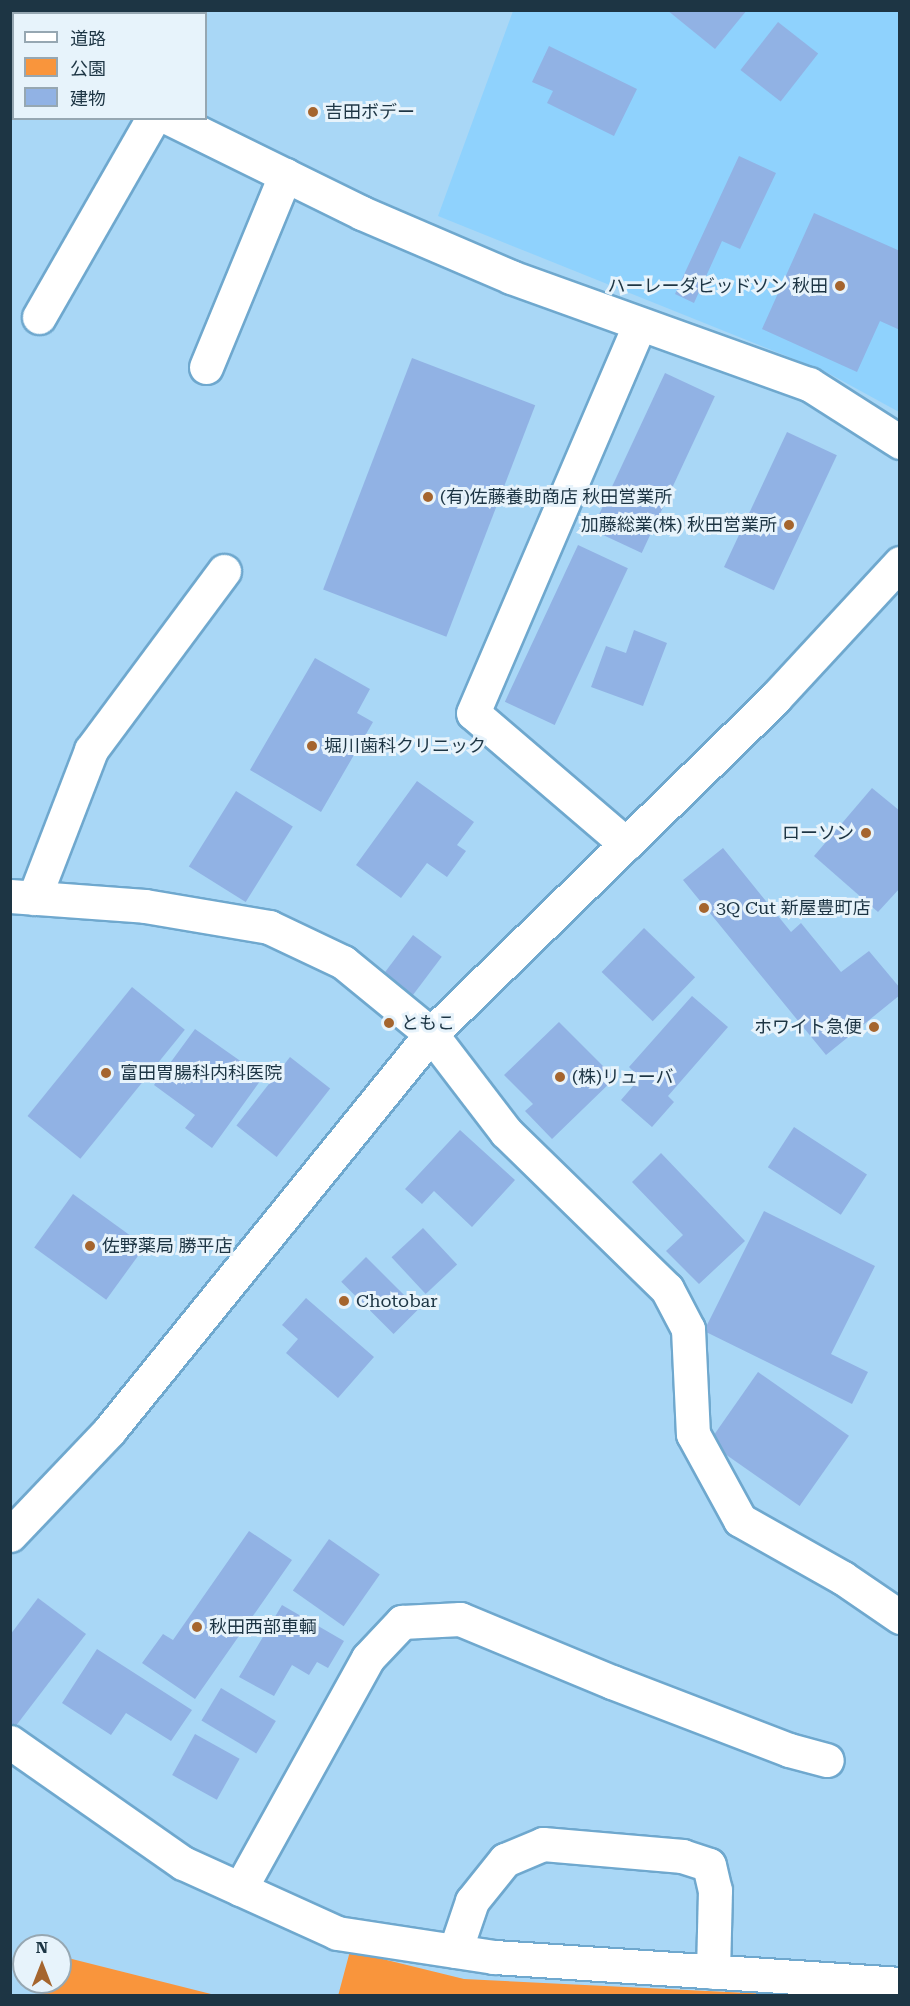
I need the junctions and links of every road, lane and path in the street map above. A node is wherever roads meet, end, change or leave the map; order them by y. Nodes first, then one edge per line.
1 (152, 120) edge
2 (173, 120) edge
3 (285, 175) junction
4 (39, 317) dead end
5 (639, 324) junction
6 (206, 368) dead end
7 (900, 442) edge
8 (900, 563) edge
9 (224, 571) dead end
10 (626, 844) junction
11 (22, 897) edge
12 (431, 1034) junction
13 (10, 1535) edge
14 (900, 1617) edge
15 (10, 1742) edge
16 (827, 1760) dead end
17 (240, 1889) junction
18 (455, 1951) junction
19 (713, 1972) junction
20 (900, 1984) edge

1 - 4 street
2 - 3 street
3 - 5 street
3 - 6 street
5 - 7 street
5 - 10 street
8 - 10 street
9 - 11 street
10 - 12 street
11 - 12 street
12 - 13 street
12 - 14 street
15 - 17 street
16 - 17 street
17 - 18 street
18 - 19 street
18 - 19 street
19 - 20 street

